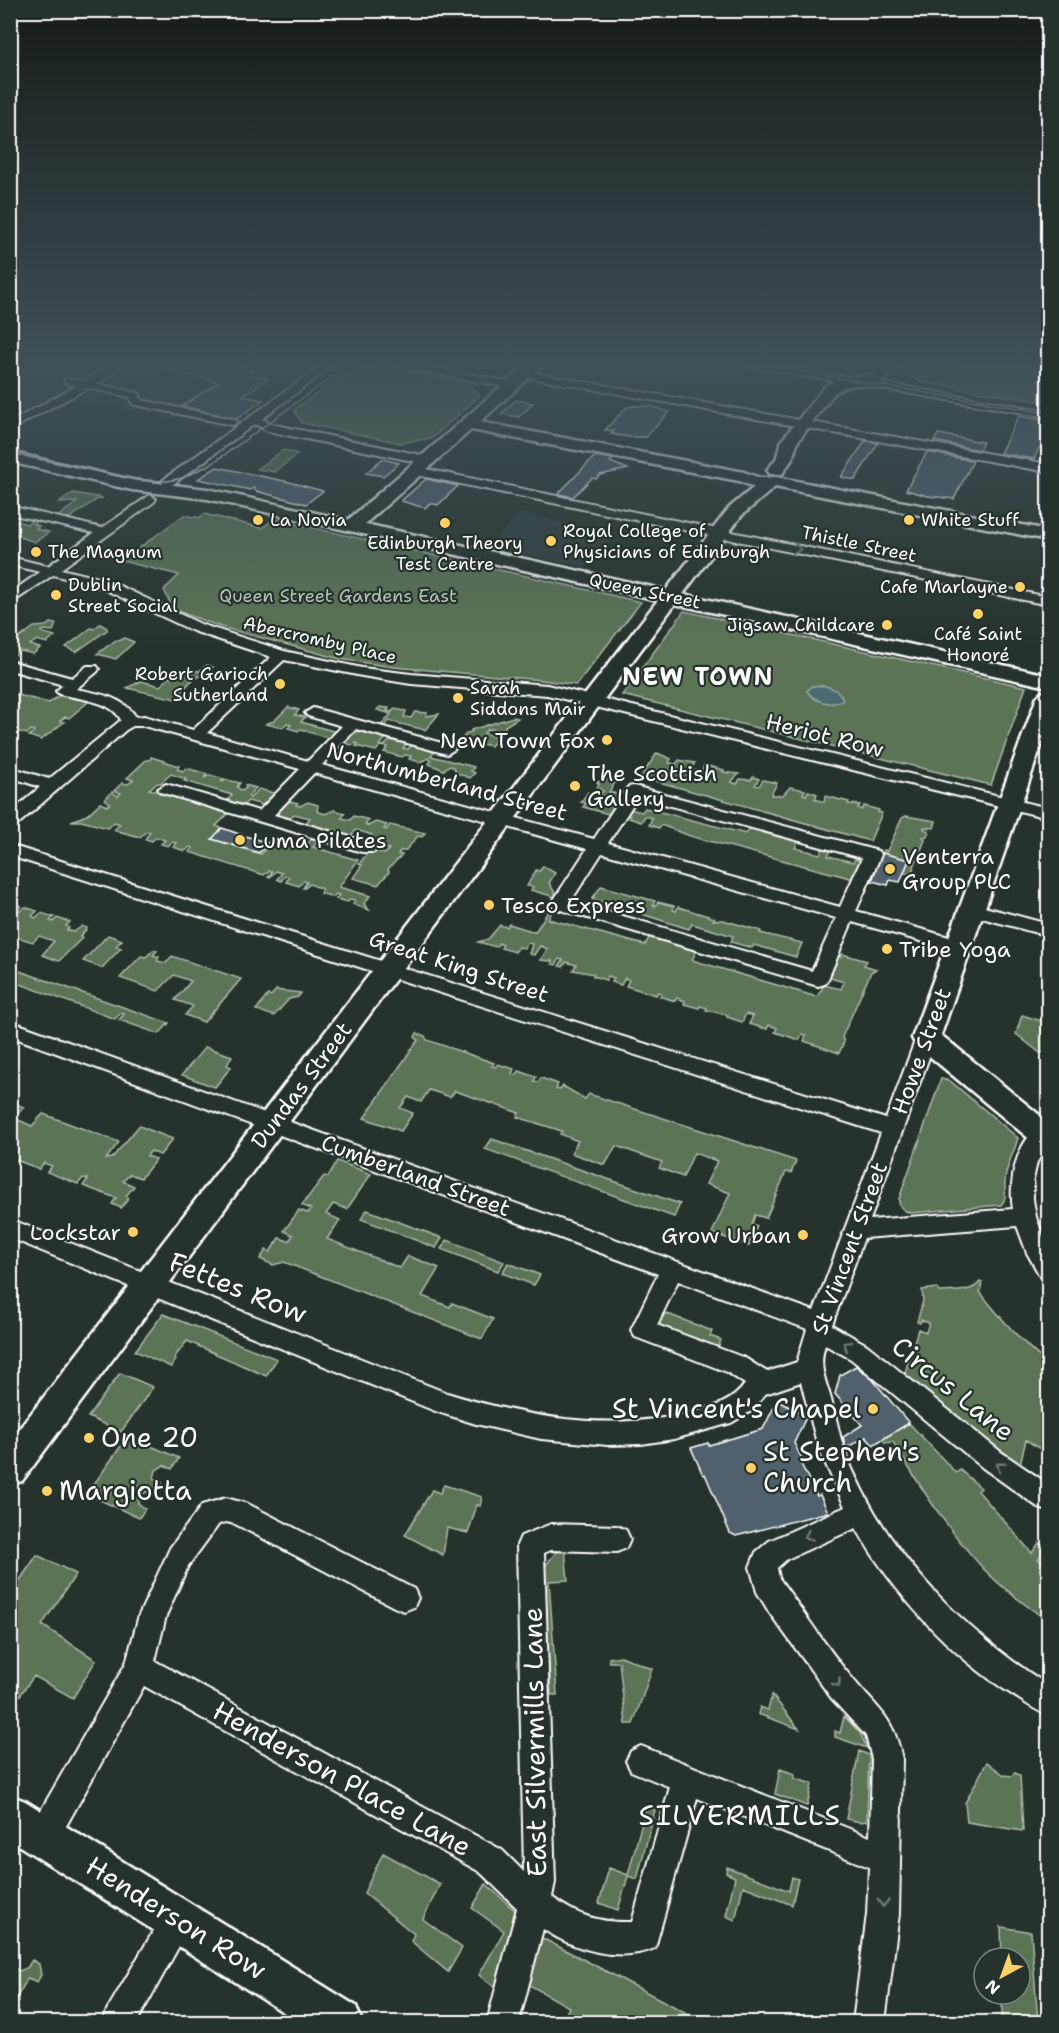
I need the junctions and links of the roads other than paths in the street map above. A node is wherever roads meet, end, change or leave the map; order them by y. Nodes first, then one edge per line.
1 (18, 459) edge
2 (66, 459) edge
3 (200, 459) edge
4 (396, 459) edge
5 (428, 459) edge
6 (680, 459) edge
7 (784, 459) edge
8 (997, 459) edge
9 (421, 465) junction
10 (1048, 468) edge
11 (764, 475) junction
12 (168, 482) junction
13 (207, 494) junction
14 (150, 499) dead end
15 (10, 510) edge
16 (1048, 524) edge
17 (352, 526) junction
18 (104, 532) junction
19 (719, 533) junction
20 (1048, 535) edge
21 (10, 561) edge
22 (52, 570) junction
23 (671, 597) junction
24 (10, 600) edge
25 (1048, 601) edge
26 (281, 655) junction
27 (10, 665) edge
28 (92, 669) dead end
29 (1048, 681) edge
30 (69, 687) junction
31 (1048, 697) edge
32 (592, 701) junction
33 (313, 713) dead end
34 (130, 722) junction
35 (352, 723) junction
36 (196, 735) junction
37 (447, 749) dead end
38 (311, 767) junction
39 (10, 772) edge
40 (53, 786) junction
41 (166, 789) dead end
42 (1010, 803) junction
43 (1048, 813) edge
44 (263, 817) junction
45 (502, 820) junction
46 (10, 822) edge
47 (598, 846) junction
48 (368, 848) dead end
49 (10, 850) edge
50 (972, 910) junction
51 (846, 915) junction
52 (1048, 930) edge
53 (960, 946) junction
54 (388, 969) junction
55 (10, 1028) edge
56 (926, 1038) junction
57 (273, 1123) junction
58 (893, 1129) junction
59 (1047, 1135) edge
60 (1024, 1217) junction
61 (10, 1228) edge
62 (856, 1230) junction
63 (672, 1269) junction
64 (1048, 1269) edge
65 (149, 1286) junction
66 (820, 1327) junction
67 (809, 1368) junction
68 (759, 1381) junction
69 (10, 1469) edge
70 (1048, 1499) edge
71 (861, 1513) junction
72 (616, 1539) dead end
73 (404, 1598) dead end
74 (139, 1668) junction
75 (1048, 1701) edge
76 (641, 1761) dead end
77 (687, 1779) junction
78 (27, 1825) edge
79 (885, 1858) junction
80 (534, 1904) junction
81 (178, 1919) junction
82 (119, 2022) edge
83 (340, 2022) edge
84 (503, 2022) edge
85 (869, 2022) edge

1 - 13 street
2 - 12 street
3 - 12 street
4 - 9 street, Thistle Street
5 - 9 street
6 - 11 street
7 - 11 street
8 - 10 street
9 - 17 street
9 - 19 street, Thistle Street
11 - 16 street
11 - 19 street
11 - 20 street
12 - 13 street
13 - 17 street, Queen Street
14 - 18 street
15 - 18 street
17 - 23 street, Queen Street
18 - 22 street
19 - 23 street
19 -> 25 street, Thistle Street
21 - 22 street, Abercromby Place
22 - 24 street
22 - 26 street, Abercromby Place
23 - 29 street, Queen Street
23 - 32 street
26 - 32 street, Abercromby Place
26 - 36 street
27 - 30 street
28 - 30 street
30 - 34 street
31 - 42 street, Howe Street
32 - 42 street, Heriot Row
32 - 45 street, Dundas Street
33 - 35 street
34 - 36 street, Northumberland Street
34 - 40 street
35 - 37 street
35 - 38 street
36 - 38 street, Northumberland Street
38 - 44 street
38 - 45 street, Northumberland Street
39 - 40 street
40 - 46 street
41 - 44 street
42 - 43 street, Heriot Row
42 - 50 street, Howe Street
44 - 48 street
45 - 47 street, Northumberland Street
45 - 54 street, Dundas Street
47 - 51 street, Northumberland Street
47 - 51 street
47 - 51 street
49 - 54 street, Great King Street
50 - 52 street
50 - 53 street, Howe Street
51 - 53 street, Northumberland Street
53 - 56 street, Howe Street
54 - 57 street, Dundas Street
54 - 58 street, Great King Street
55 - 57 street, Cumberland Street
56 - 58 street, Howe Street
56 - 59 street
57 - 63 street, Cumberland Street
57 - 65 street, Dundas Street
58 - 62 street, St Vincent Street
59 - 60 street
60 - 62 street
60 - 64 street
61 - 65 street, Fettes Row
62 - 66 street, St Vincent Street
63 - 66 street, Cumberland Street
63 - 68 street
65 - 68 street, Fettes Row
65 - 69 street, Dundas Street
66 - 67 street, St Vincent Street
70 -> 66 street, Circus Lane
67 - 68 street
67 - 71 street
71 - 75 street
71 -> 79 street
72 - 80 street, East Silvermills Lane
73 - 74 street
74 - 78 street
74 - 80 street, Henderson Place Lane
76 - 77 street
77 - 79 street
77 - 80 street
78 - 81 street, Henderson Row
79 -> 85 street
80 - 84 street, East Silvermills Lane
81 - 82 street
81 - 83 street, Henderson Row

